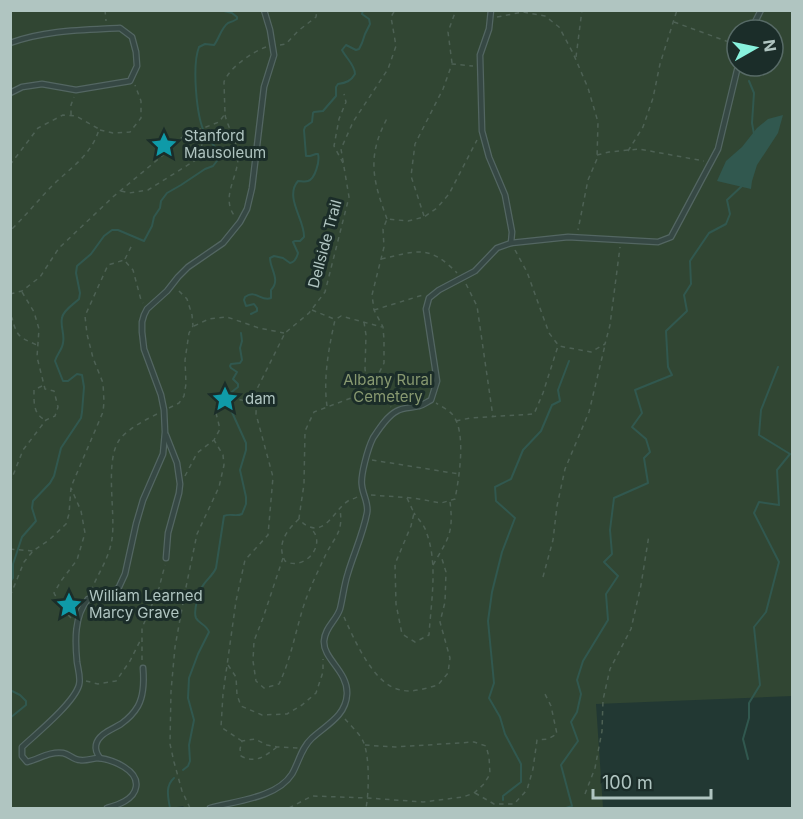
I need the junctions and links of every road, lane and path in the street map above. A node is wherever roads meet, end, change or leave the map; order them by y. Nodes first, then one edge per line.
1 (105, 10) edge
2 (264, 10) edge
3 (317, 10) edge
4 (395, 10) edge
5 (456, 10) edge
6 (491, 10) edge
7 (534, 10) edge
8 (582, 10) edge
9 (677, 10) edge
10 (534, 14) junction
11 (490, 18) junction
12 (674, 22) junction
13 (105, 29) junction
14 (725, 41) edge
15 (10, 43) edge
16 (273, 45) junction
17 (576, 58) junction
18 (452, 63) junction
19 (480, 66) junction
20 (735, 78) edge
21 (130, 81) junction
22 (76, 90) junction
23 (10, 93) edge
24 (344, 94) dead end
25 (225, 114) junction
26 (71, 115) junction
27 (388, 116) dead end
28 (99, 129) junction
29 (482, 131) junction
30 (195, 132) junction
31 (628, 151) junction
32 (597, 155) junction
33 (711, 163) junction
34 (10, 165) edge
35 (344, 167) junction
36 (120, 191) junction
37 (424, 217) junction
38 (387, 219) junction
39 (240, 222) junction
40 (10, 231) edge
41 (576, 237) junction
42 (621, 240) junction
43 (511, 243) junction
44 (132, 245) dead end
45 (381, 259) junction
46 (124, 260) junction
47 (463, 278) junction
48 (172, 284) junction
49 (439, 290) junction
50 (22, 291) junction
51 (10, 294) edge
52 (147, 309) junction
53 (312, 310) junction
54 (374, 310) junction
55 (10, 316) edge
56 (335, 320) junction
57 (364, 321) junction
58 (193, 326) junction
59 (383, 327) junction
60 (285, 333) junction
61 (605, 344) junction
62 (38, 345) junction
63 (559, 346) junction
64 (44, 385) junction
65 (374, 388) junction
66 (431, 400) junction
67 (256, 402) junction
68 (327, 406) junction
69 (164, 410) junction
70 (395, 412) junction
71 (493, 417) junction
72 (46, 420) junction
73 (456, 421) junction
74 (165, 432) junction
75 (214, 440) junction
76 (366, 459) junction
77 (460, 474) junction
78 (10, 483) edge
79 (71, 488) junction
80 (178, 493) junction
81 (364, 495) junction
82 (407, 497) junction
83 (450, 501) junction
84 (340, 508) junction
85 (414, 513) junction
86 (299, 518) junction
87 (310, 527) junction
88 (649, 534) dead end
89 (12, 549) edge
90 (33, 551) junction
91 (166, 558) joint
92 (283, 558) junction
93 (442, 559) dead end
94 (433, 566) junction
95 (543, 577) dead end
96 (106, 597) junction
97 (87, 600) junction
98 (152, 603) junction
99 (10, 605) edge
100 (340, 608) junction
101 (77, 624) junction
102 (141, 640) junction
103 (325, 650) junction
104 (227, 664) junction
105 (142, 668) joint
106 (80, 679) junction
107 (545, 694) dead end
108 (339, 715) junction
109 (243, 741) junction
110 (364, 745) junction
111 (277, 747) junction
112 (304, 748) junction
113 (100, 758) junction
114 (474, 793) junction
115 (585, 794) dead end
116 (368, 798) junction
117 (107, 808) edge
118 (190, 808) edge
119 (210, 808) edge
120 (289, 808) edge
121 (366, 808) edge

1 - 13 path
2 - 16 lane
3 - 16 path
4 - 35 path, Dellside Trail
5 - 18 path
6 - 11 lane
7 - 10 path
8 - 17 path
9 - 12 path
10 - 11 path
10 - 17 path
11 - 19 lane
12 - 14 path
12 - 31 path
13 - 15 lane
13 - 21 lane
16 - 25 path
16 - 39 lane
17 - 32 path
18 - 19 path
18 - 37 path
19 - 29 lane
20 - 33 lane
21 - 22 lane
21 - 28 path
22 - 23 lane
22 - 26 path
24 - 35 path
25 - 30 path
25 - 39 path
26 - 28 path
26 - 34 path
27 - 38 path
28 - 40 path
29 - 37 path
29 - 43 lane
30 - 36 path
30 - 36 path
31 - 32 path
31 - 33 path
32 - 41 path
33 - 42 lane
35 - 53 path, Dellside Trail
36 - 50 path
37 - 38 path
38 - 45 path
39 - 48 lane
41 - 42 lane
41 - 43 lane
42 - 61 path
43 - 47 lane
43 - 63 path
44 - 46 path
45 - 47 path
45 - 54 path
46 - 52 path
46 - 79 path
47 - 49 lane
47 - 71 path
48 - 52 lane
48 - 58 path
49 - 54 path
49 - 66 lane
50 - 51 path
50 - 62 path
52 - 69 lane
53 - 56 path
53 - 60 path, Dellside Trail
54 - 59 path
55 - 62 path
56 - 57 path
56 - 68 path
57 - 59 path
57 - 65 path
58 - 60 path
58 - 69 path
59 - 65 path
60 - 67 path, Dellside Trail
61 - 63 path
61 - 95 path
62 - 64 path
63 - 71 path
64 - 72 path
64 - 72 path
65 - 68 path
65 - 70 path
66 - 70 lane
66 - 73 path
67 - 75 path
67 - 104 path, Dellside Trail
68 - 86 path
69 - 74 lane
69 - 97 path
70 - 76 lane
71 - 73 path
72 - 78 path
73 - 77 path
74 - 80 lane
74 - 96 lane
75 - 80 path
75 - 118 path
76 - 77 path
76 - 81 lane
77 - 83 path
79 - 90 path
79 - 101 path
80 - 91 lane
81 - 82 path
81 - 84 path
81 - 100 lane
82 - 83 path
82 - 85 path
83 - 94 path
84 - 87 path
84 - 92 path
85 - 94 path
85 - 94 path
86 - 87 path
86 - 92 path
87 - 92 path
88 - 115 path
89 - 90 path
90 - 99 path
91 - 98 path
93 - 100 path
96 - 97 lane
96 - 98 path
97 - 101 lane
98 - 102 path
100 - 103 lane
101 - 106 lane
102 - 105 path
102 - 106 path
103 - 104 path
103 - 108 lane
104 - 109 path, Dellside Trail
105 - 113 lane
106 - 113 lane
107 - 114 path
108 - 110 path
108 - 112 lane
109 - 111 path
109 - 111 path
110 - 114 path
110 - 116 path
111 - 112 path
112 - 119 lane
113 - 117 lane
114 - 116 path
116 - 120 path
116 - 121 path

